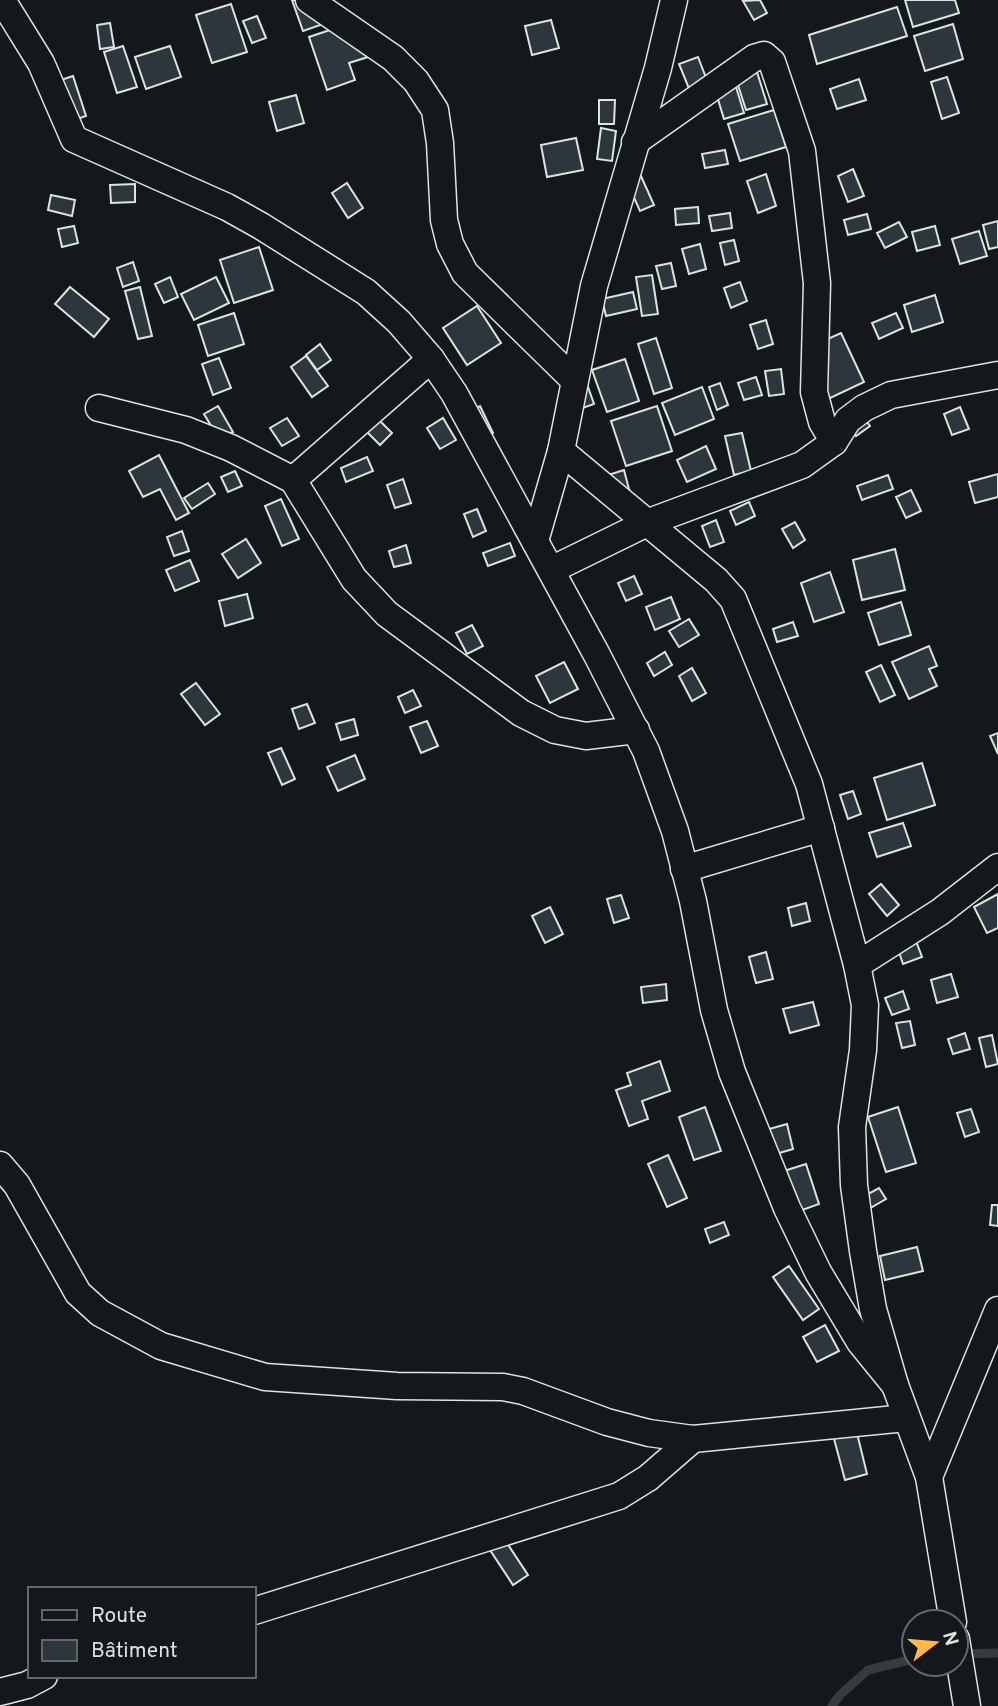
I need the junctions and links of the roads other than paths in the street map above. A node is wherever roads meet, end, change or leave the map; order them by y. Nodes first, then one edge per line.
1 (2, 0) edge
2 (309, 0) edge
3 (674, 0) edge
4 (635, 142) junction
5 (431, 359) junction
6 (998, 375) edge
7 (574, 380) junction
8 (99, 408) dead end
9 (834, 442) junction
10 (561, 451) junction
11 (293, 480) junction
12 (649, 522) junction
13 (535, 541) junction
14 (551, 570) junction
15 (636, 730) junction
16 (821, 828) junction
17 (998, 867) edge
18 (684, 869) junction
19 (857, 965) junction
20 (0, 1165) edge
21 (994, 1324) edge
22 (895, 1385) junction
23 (906, 1418) junction
24 (693, 1439) junction
25 (929, 1477) junction
26 (951, 1608) edge
27 (256, 1610) edge
28 (40, 1678) edge
29 (960, 1678) edge
30 (0, 1692) edge
31 (962, 1704) edge

1 - 5 street
2 - 7 street
3 - 4 street
4 - 7 street
4 - 9 street
5 - 11 street
5 - 13 street
6 - 9 street
7 - 10 street
8 - 11 street
9 - 12 street
10 - 12 street
10 - 13 street
11 - 15 street
12 - 14 street
12 - 16 street
13 - 14 street
14 - 15 street
15 - 18 street
16 - 18 street
16 - 19 street
17 - 19 street
18 - 22 street
19 - 22 street
20 - 24 street
21 - 25 street
22 - 23 street
23 - 24 street
23 - 25 street
24 - 27 street
25 - 26 street
28 - 30 street
29 - 31 street

